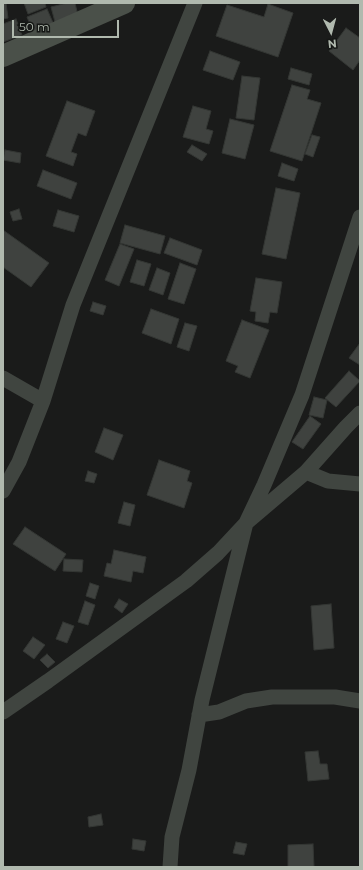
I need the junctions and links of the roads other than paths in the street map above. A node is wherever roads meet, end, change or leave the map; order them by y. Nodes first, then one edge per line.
1 (124, 3) edge
2 (195, 3) edge
3 (3, 56) edge
4 (360, 217) edge
5 (3, 378) edge
6 (43, 401) junction
7 (360, 413) edge
8 (306, 472) junction
9 (360, 484) edge
10 (3, 491) edge
11 (246, 523) junction
12 (360, 701) edge
13 (3, 712) edge
14 (199, 715) junction
15 (170, 867) edge

1 - 3 main road
2 - 6 street
4 - 11 street
5 - 6 street
6 - 10 street
7 - 8 street
8 - 9 street
8 - 11 street
11 - 13 street
11 - 14 street
12 - 14 street
14 - 15 street

